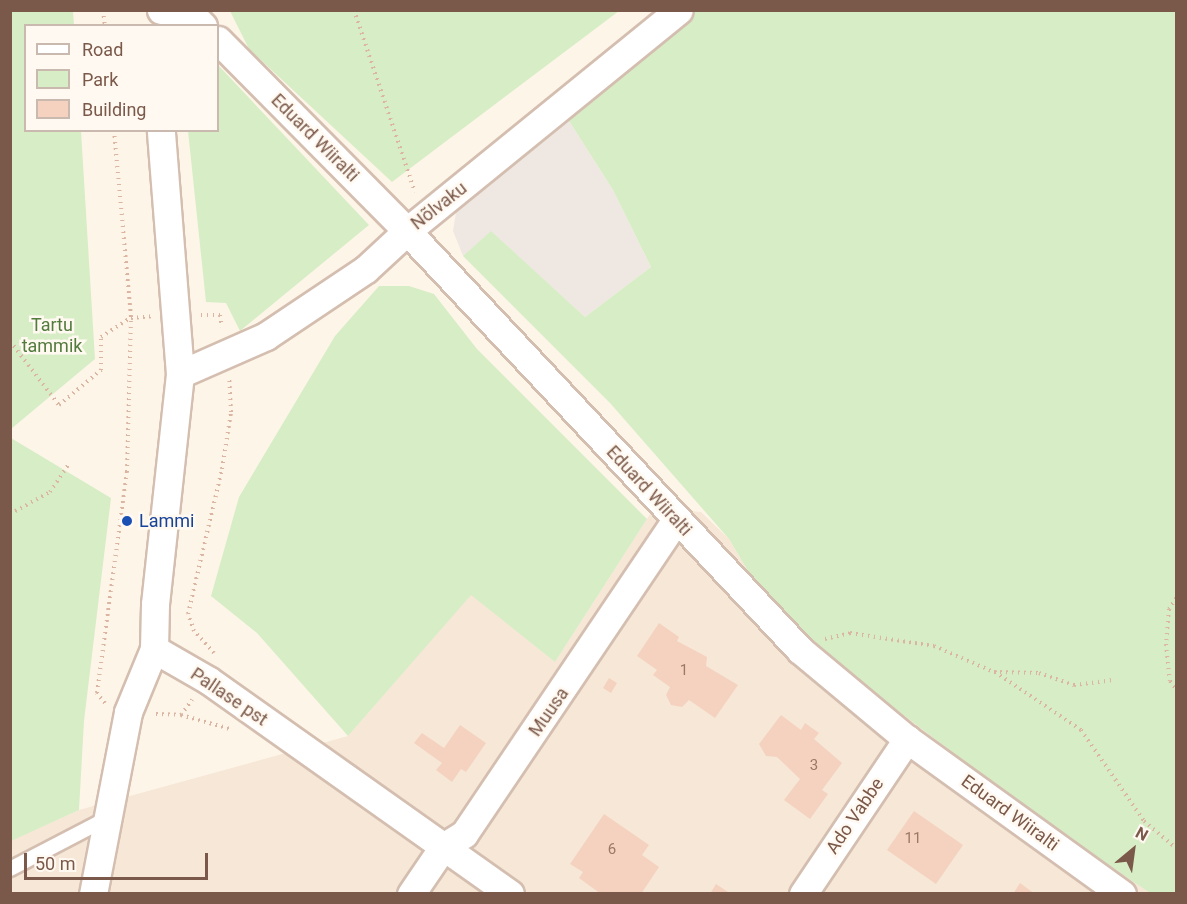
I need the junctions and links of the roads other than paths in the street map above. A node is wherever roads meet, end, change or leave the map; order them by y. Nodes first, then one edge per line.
1 (161, 10) edge
2 (679, 10) edge
3 (200, 24) edge
4 (219, 41) edge
5 (161, 132) edge
6 (407, 231) junction
7 (180, 374) junction
8 (676, 520) junction
9 (154, 649) junction
10 (907, 739) junction
11 (106, 819) junction
12 (443, 847) junction
13 (10, 869) edge
14 (93, 894) edge
15 (411, 894) edge
16 (510, 894) edge
17 (803, 894) edge
18 (1122, 894) edge

1 - 3 street
2 - 6 street, Nõlvaku
4 - 6 street, Eduard Wiiralti
5 - 7 street
6 - 7 street, Nõlvaku
6 - 8 street, Eduard Wiiralti
7 - 9 street
8 - 10 street, Eduard Wiiralti
8 - 12 street, Muusa
9 - 11 street
9 - 12 street, Pallase pst
10 - 17 street, Ado Vabbe
10 - 18 street, Eduard Wiiralti
11 - 13 lane
11 - 14 street
12 - 15 street, Muusa
12 - 16 street, Pallase pst

